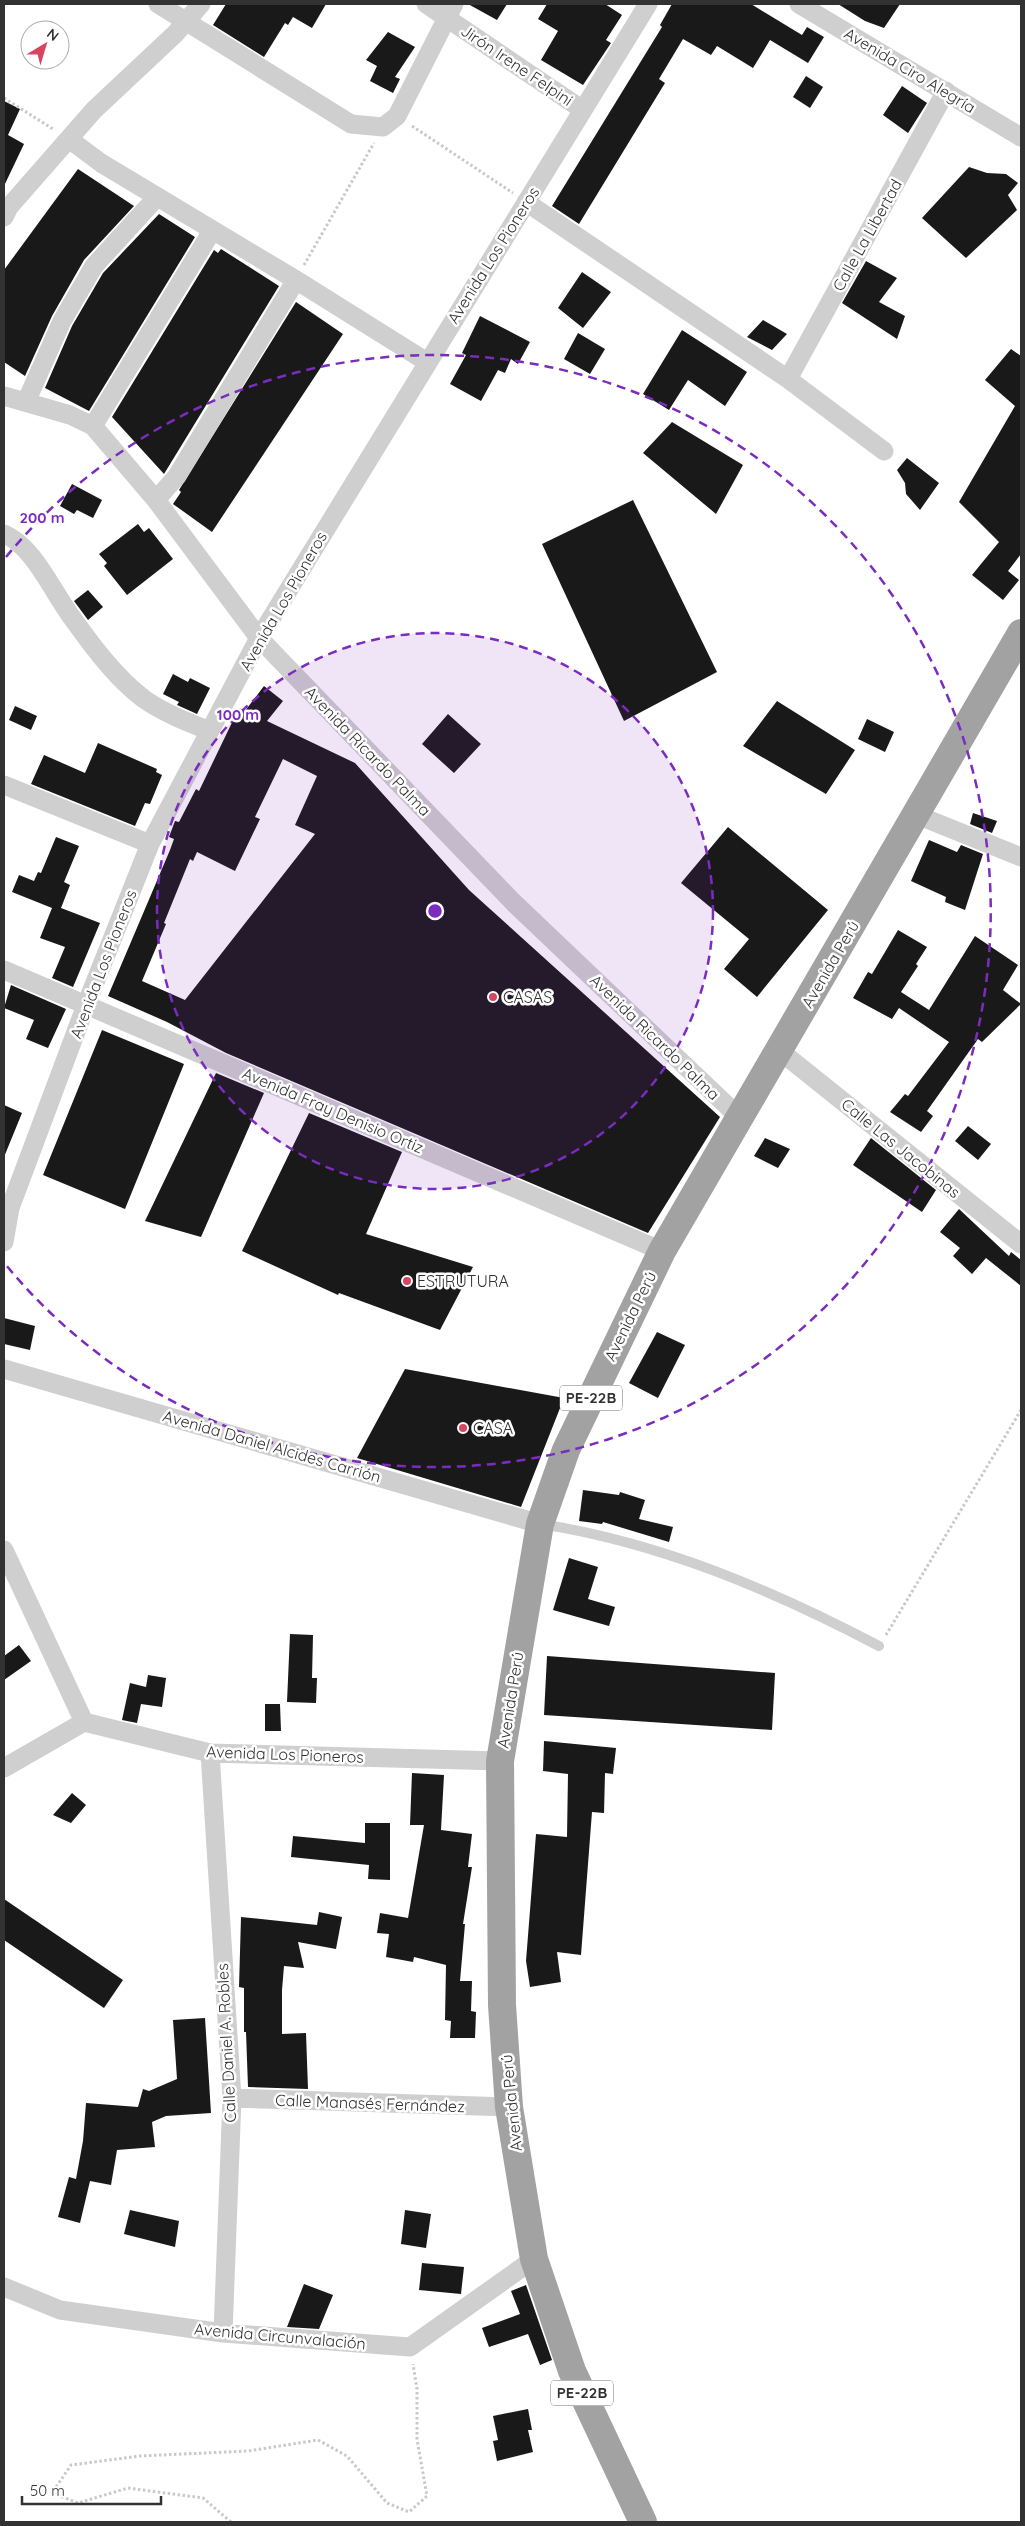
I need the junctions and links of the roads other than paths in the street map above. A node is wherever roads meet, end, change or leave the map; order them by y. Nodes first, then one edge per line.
1 (158, 4) edge
2 (201, 4) edge
3 (426, 4) edge
4 (648, 4) edge
5 (805, 5) edge
6 (450, 11) edge
7 (186, 21) junction
8 (946, 91) junction
9 (582, 110) junction
10 (1021, 137) edge
11 (69, 139) junction
12 (157, 197) junction
13 (526, 202) junction
14 (4, 218) edge
15 (212, 230) junction
16 (296, 280) junction
17 (427, 362) junction
18 (788, 379) junction
19 (4, 396) edge
20 (26, 402) junction
21 (93, 426) junction
22 (884, 451) dead end
23 (156, 500) junction
24 (4, 534) edge
25 (259, 638) junction
26 (1017, 649) edge
27 (210, 731) junction
28 (4, 785) edge
29 (917, 815) junction
30 (150, 844) junction
31 (1021, 857) edge
32 (4, 970) edge
33 (86, 1005) junction
34 (780, 1051) junction
35 (739, 1117) junction
36 (7, 1208) edge
37 (4, 1242) edge
38 (1021, 1244) edge
39 (662, 1251) junction
40 (4, 1369) edge
41 (540, 1524) junction
42 (4, 1550) edge
43 (879, 1646) road end
44 (84, 1722) junction
45 (210, 1753) junction
46 (500, 1761) junction
47 (4, 1768) edge
48 (232, 2098) junction
49 (508, 2107) junction
50 (534, 2259) junction
51 (4, 2287) edge
52 (222, 2333) junction
53 (643, 2522) edge

1 - 7 street
2 - 7 street
3 - 6 street, Jirón Irene Felpini
4 - 9 street, Avenida Los Pioneros
5 - 8 street, Avenida Ciro Alegría
6 - 7 street
6 - 9 street, Jirón Irene Felpini
7 - 11 street
8 - 10 street, Avenida Ciro Alegría
8 - 18 street, Calle La Libertad
9 - 13 street, Avenida Los Pioneros
11 - 12 street
11 - 14 street
12 - 15 street
12 - 20 street
13 - 17 street, Avenida Los Pioneros
13 - 18 street
15 - 16 street
15 - 21 street
16 - 17 street
16 - 23 street
17 - 25 street, Avenida Los Pioneros
18 - 22 street
19 - 20 street, Avenida Ricardo Palma
20 - 21 street, Avenida Ricardo Palma
21 - 23 street, Avenida Ricardo Palma
23 - 25 street, Avenida Ricardo Palma
24 - 27 street
25 - 27 street, Avenida Los Pioneros
25 - 35 street, Avenida Ricardo Palma
26 - 29 highway, Avenida Perú / PE-22B
27 - 30 street, Avenida Los Pioneros
28 - 30 street
29 - 31 street
29 - 34 highway, Avenida Perú / PE-22B
30 - 33 street, Avenida Los Pioneros
32 - 33 street, Avenida Fray Denisio Ortiz
33 - 36 street, Avenida Los Pioneros
33 - 39 street, Avenida Fray Denisio Ortiz
34 - 35 highway, Avenida Perú / PE-22B
34 - 38 street, Calle Las Jacobinas
35 - 39 highway, Avenida Perú / PE-22B
36 - 37 street, Avenida Los Pioneros
39 - 41 highway, Avenida Perú / PE-22B
40 - 41 street, Avenida Daniel Alcides Carrión
41 - 43 lane
41 - 46 highway, Avenida Perú / PE-22B
42 - 44 street
44 - 45 street, Avenida Los Pioneros
44 - 47 street
45 - 46 street, Avenida Los Pioneros
45 - 48 street, Calle Daniel A. Robles
46 - 49 highway, Avenida Perú / PE-22B
48 - 49 street, Calle Manasés Fernández
48 - 52 street, Calle Daniel A. Robles
49 - 50 highway, Avenida Perú / PE-22B
50 - 52 street, Avenida Circunvalación
50 - 53 highway, PE-22B
51 - 52 street, Avenida Circunvalación

